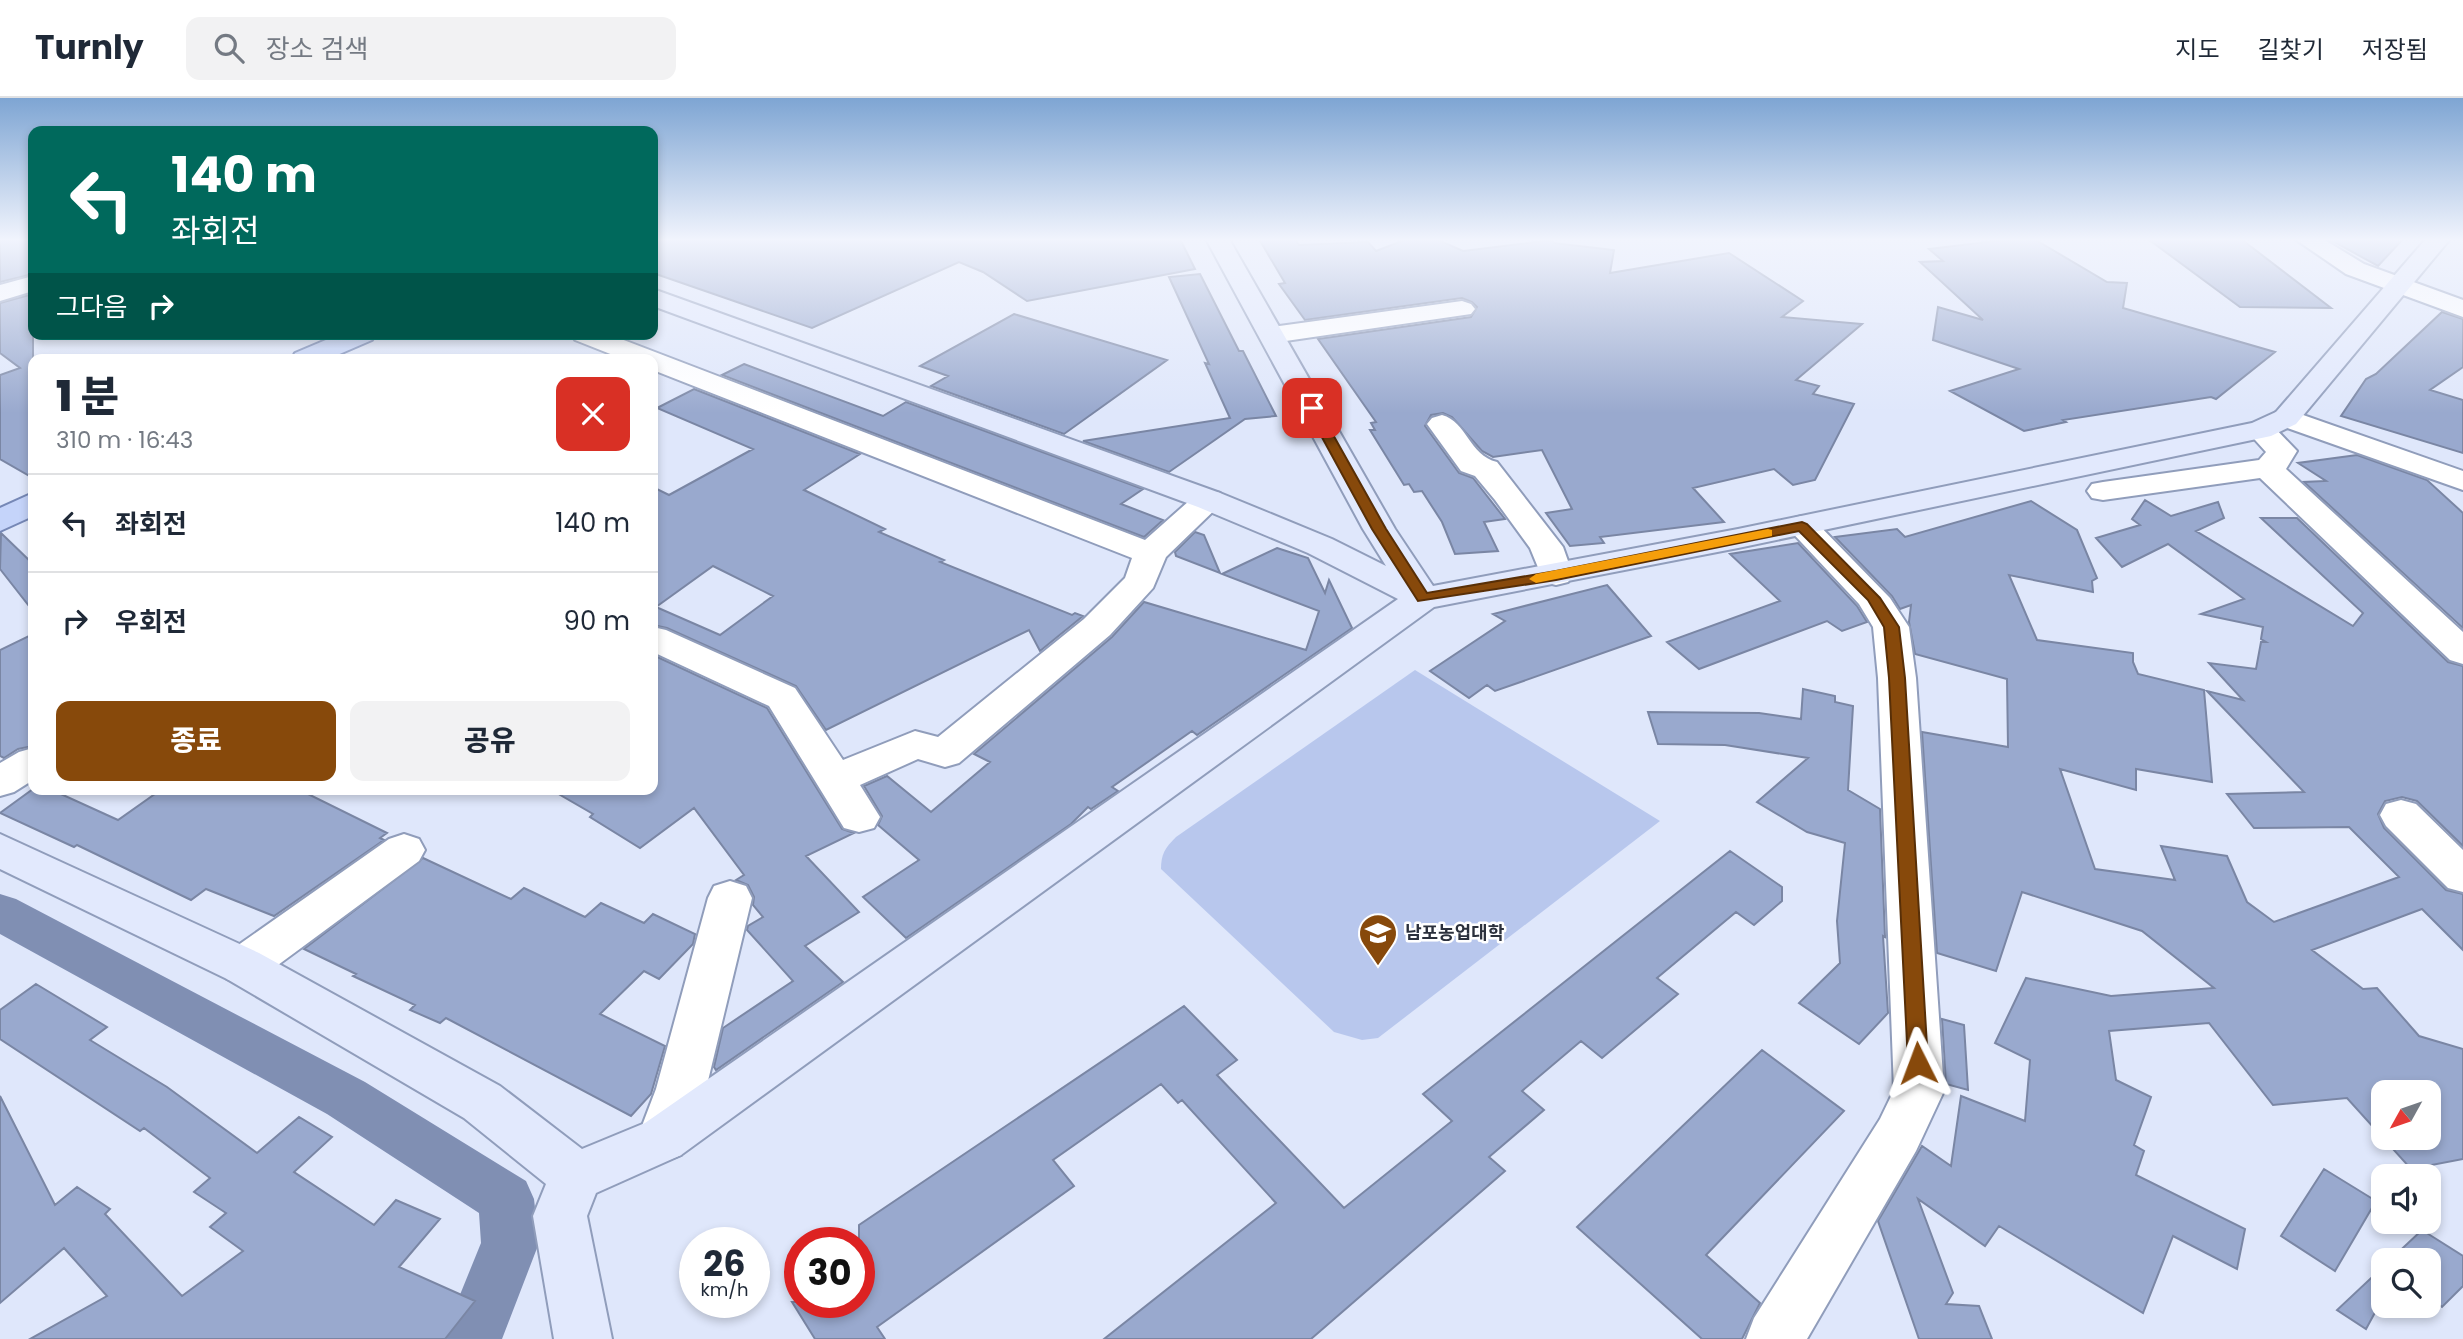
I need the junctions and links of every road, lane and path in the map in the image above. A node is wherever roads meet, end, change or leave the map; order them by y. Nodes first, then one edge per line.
1 (1250, 297) edge
2 (2389, 297) edge
3 (2429, 297) edge
4 (658, 299) edge
5 (1462, 309) dead end
6 (2463, 309) edge
7 (1272, 335) junction
8 (349, 340) edge
9 (599, 340) edge
10 (317, 354) edge
11 (635, 354) edge
12 (658, 363) edge
13 (2274, 424) junction
14 (1442, 425) dead end
15 (2267, 468) junction
16 (2463, 481) edge
17 (2103, 491) dead end
18 (1209, 500) junction
19 (28, 506) edge
20 (0, 522) edge
21 (1802, 526) junction
22 (1150, 553) junction
23 (1556, 575) junction
24 (1423, 598) junction
25 (658, 640) edge
26 (2463, 652) edge
27 (28, 765) edge
28 (837, 779) junction
29 (0, 782) edge
30 (2400, 815) dead end
31 (859, 817) dead end
32 (0, 850) edge
33 (404, 850) dead end
34 (2463, 876) edge
35 (730, 898) dead end
36 (243, 966) junction
37 (663, 1139) junction
38 (576, 1176) junction
39 (571, 1332) edge
40 (1775, 1339) edge

1 - 7 main road
2 - 13 main road
3 - 6 street
4 - 18 main road
5 - 7 street
7 - 24 main road
8 - 10 main road
9 - 11 street
12 - 22 street
13 - 15 street
13 - 16 street
13 - 21 main road
14 - 23 street
15 - 17 street
15 - 26 street
18 - 22 street
18 - 24 main road
19 - 20 main road
21 - 23 main road
21 - 40 street
22 - 28 street
23 - 24 main road
24 - 37 main road
25 - 28 street
27 - 29 street
28 - 31 street
30 - 34 street
32 - 36 main road
33 - 36 street
35 - 37 street
36 - 38 main road
37 - 38 main road
38 - 39 main road

